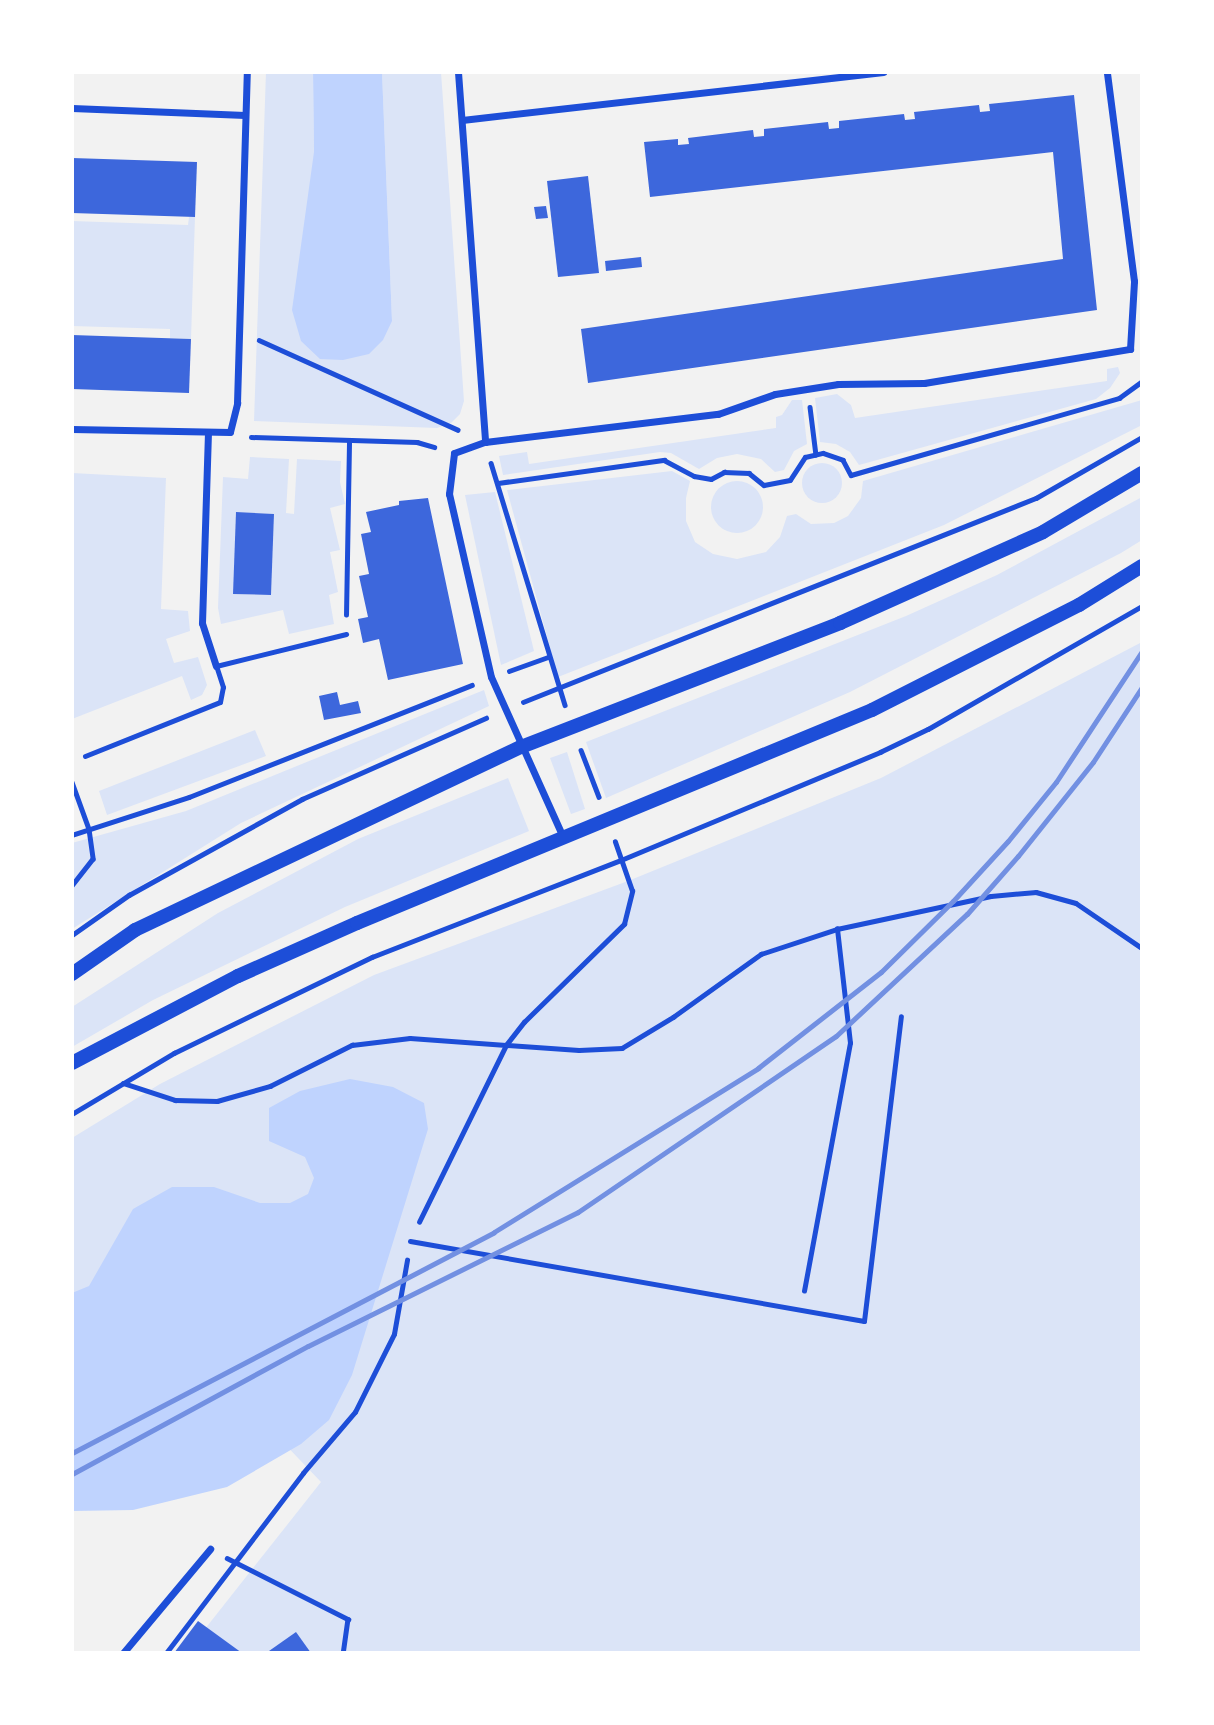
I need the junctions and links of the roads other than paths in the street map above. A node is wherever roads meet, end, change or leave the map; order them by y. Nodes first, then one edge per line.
1 (247, 72) edge
2 (458, 72) edge
3 (883, 72) edge
4 (1107, 72) edge
5 (72, 108) edge
6 (245, 115) junction
7 (462, 120) junction
8 (72, 429) edge
9 (208, 432) junction
10 (485, 442) junction
11 (1142, 473) edge
12 (1142, 566) edge
13 (346, 634) road end
14 (216, 666) junction
15 (521, 747) junction
16 (85, 756) dead end
17 (564, 837) junction
18 (72, 974) edge
19 (901, 1016) dead end
20 (72, 1063) edge
21 (410, 1241) road end
22 (210, 1549) road end
23 (123, 1653) edge

1 - 6 street
2 - 7 street
3 - 7 street
4 - 10 street
5 - 6 street
6 - 9 street
7 - 10 street
8 - 9 street
9 - 14 street
10 - 15 street
11 - 15 main road
12 - 17 main road
13 - 14 lane
14 - 16 lane
15 - 17 street
15 - 18 main road
17 - 20 main road
19 - 21 lane
22 - 23 street

